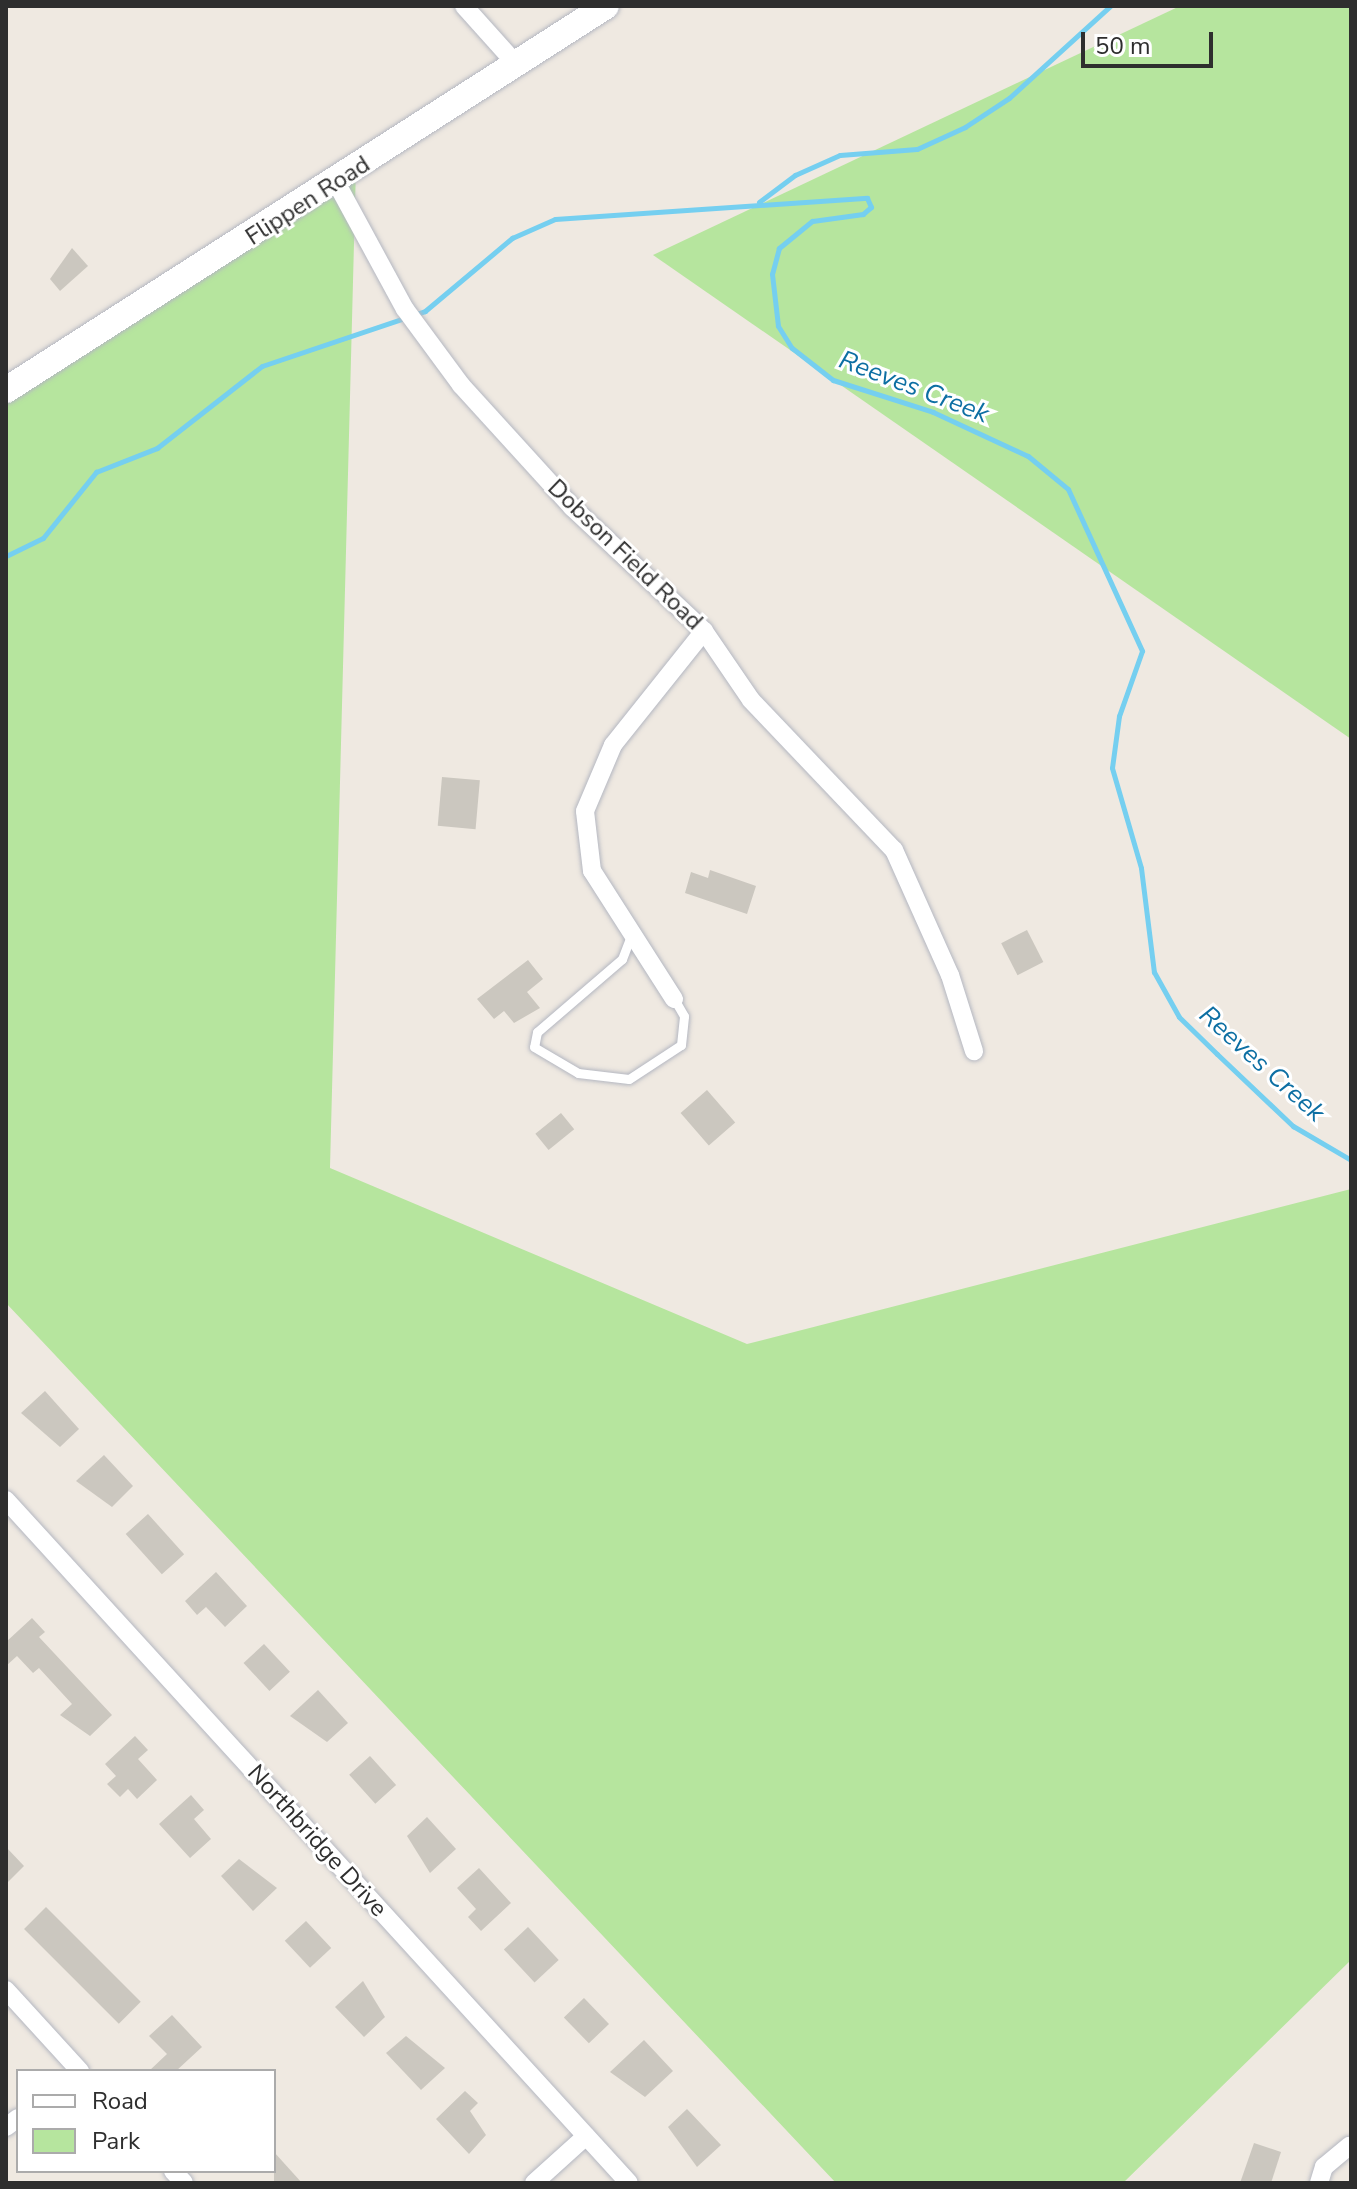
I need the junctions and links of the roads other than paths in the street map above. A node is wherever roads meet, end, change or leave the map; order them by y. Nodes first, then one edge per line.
1 (464, 6) edge
2 (606, 6) edge
3 (516, 64) junction
4 (337, 184) junction
5 (6, 390) edge
6 (704, 631) junction
7 (632, 933) junction
8 (674, 999) joint
9 (974, 1051) dead end
10 (6, 1500) edge
11 (6, 1990) edge
12 (78, 2069) edge
13 (586, 2136) junction
14 (1349, 2146) dead end
15 (534, 2183) edge
16 (629, 2183) edge
17 (1319, 2183) edge

1 - 3 street
2 - 3 street, Flippen Road
3 - 4 street, Flippen Road
4 - 5 street, Flippen Road
4 - 6 street, Dobson Field Road
6 - 7 street
6 - 9 street, Dobson Field Road
7 - 8 street
7 - 8 lane
10 - 13 street, Northbridge Drive
11 - 12 street
13 - 15 street
13 - 16 street, Northbridge Drive
14 - 17 street

